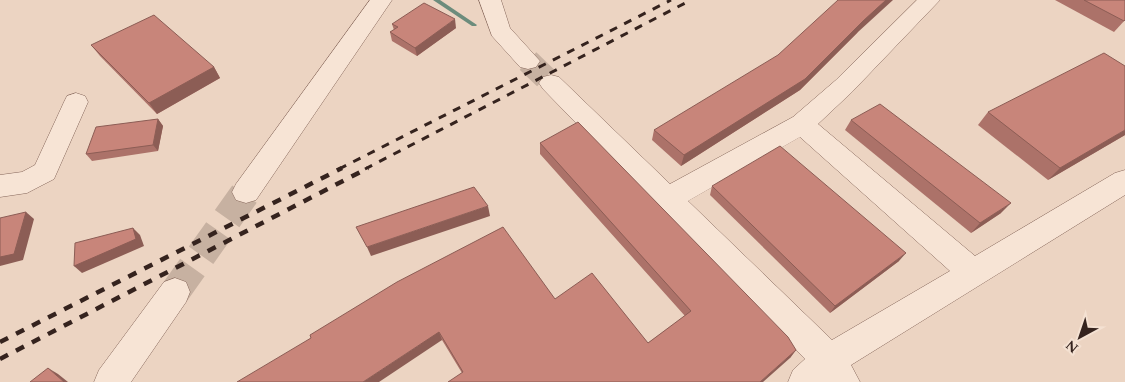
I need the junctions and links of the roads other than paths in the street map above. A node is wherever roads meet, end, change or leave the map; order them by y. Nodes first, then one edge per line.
1 (381, 0) edge
2 (490, 0) edge
3 (929, 0) edge
4 (528, 61) tunnel mouth
5 (551, 83) tunnel mouth
6 (76, 102) dead end
7 (802, 124) junction
8 (1125, 182) edge
9 (0, 186) edge
10 (246, 192) tunnel mouth
11 (668, 199) junction
12 (973, 272) junction
13 (175, 292) tunnel mouth
14 (836, 371) edge
15 (111, 382) edge
16 (805, 382) edge

1 - 10 street
2 - 4 street
3 - 7 street
5 - 11 street
6 - 9 street
7 - 11 street
7 - 12 street
8 - 12 street
11 - 14 street
12 - 14 street
13 - 15 street
14 - 16 street

